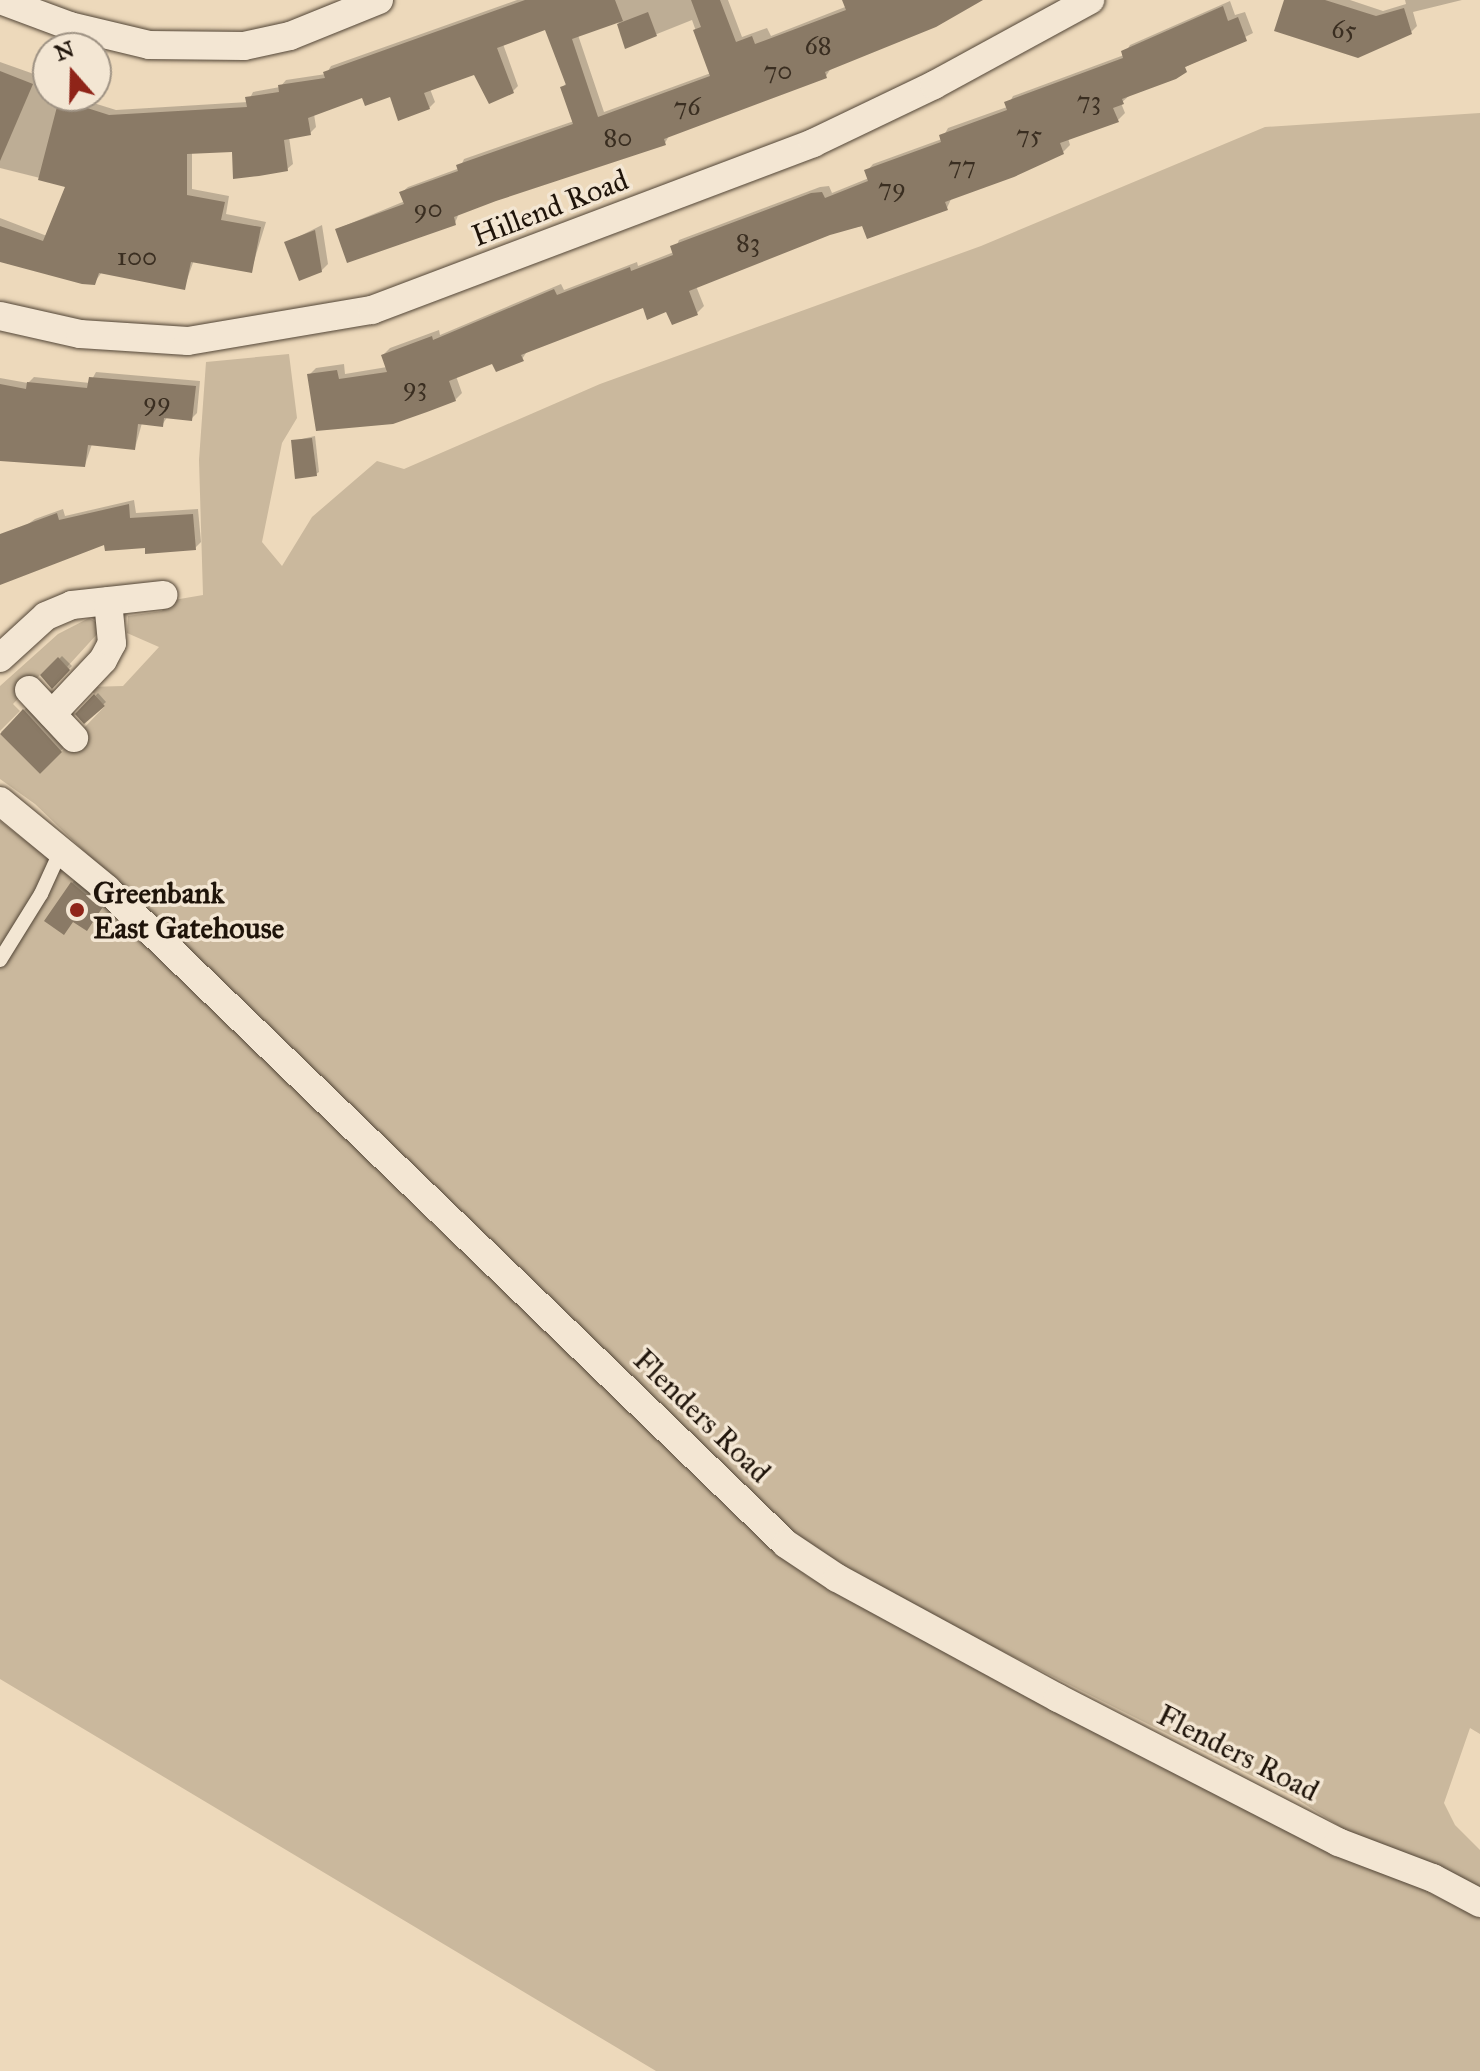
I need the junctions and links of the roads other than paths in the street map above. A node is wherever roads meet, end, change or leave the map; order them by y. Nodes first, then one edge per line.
1 (0, 0) edge
2 (379, 0) edge
3 (1075, 4) edge
4 (0, 316) edge
5 (163, 595) dead end
6 (108, 601) junction
7 (0, 658) edge
8 (29, 690) dead end
9 (52, 714) junction
10 (74, 738) dead end
11 (0, 801) edge
12 (62, 847) junction
13 (0, 960) edge
14 (1480, 1903) edge

1 - 2 street
3 - 4 street, Hillend Road
5 - 6 street
6 - 7 street
6 - 9 street
8 - 9 street
9 - 10 street
11 - 12 street, Flenders Road
12 - 13 lane
12 - 14 street, Flenders Road

